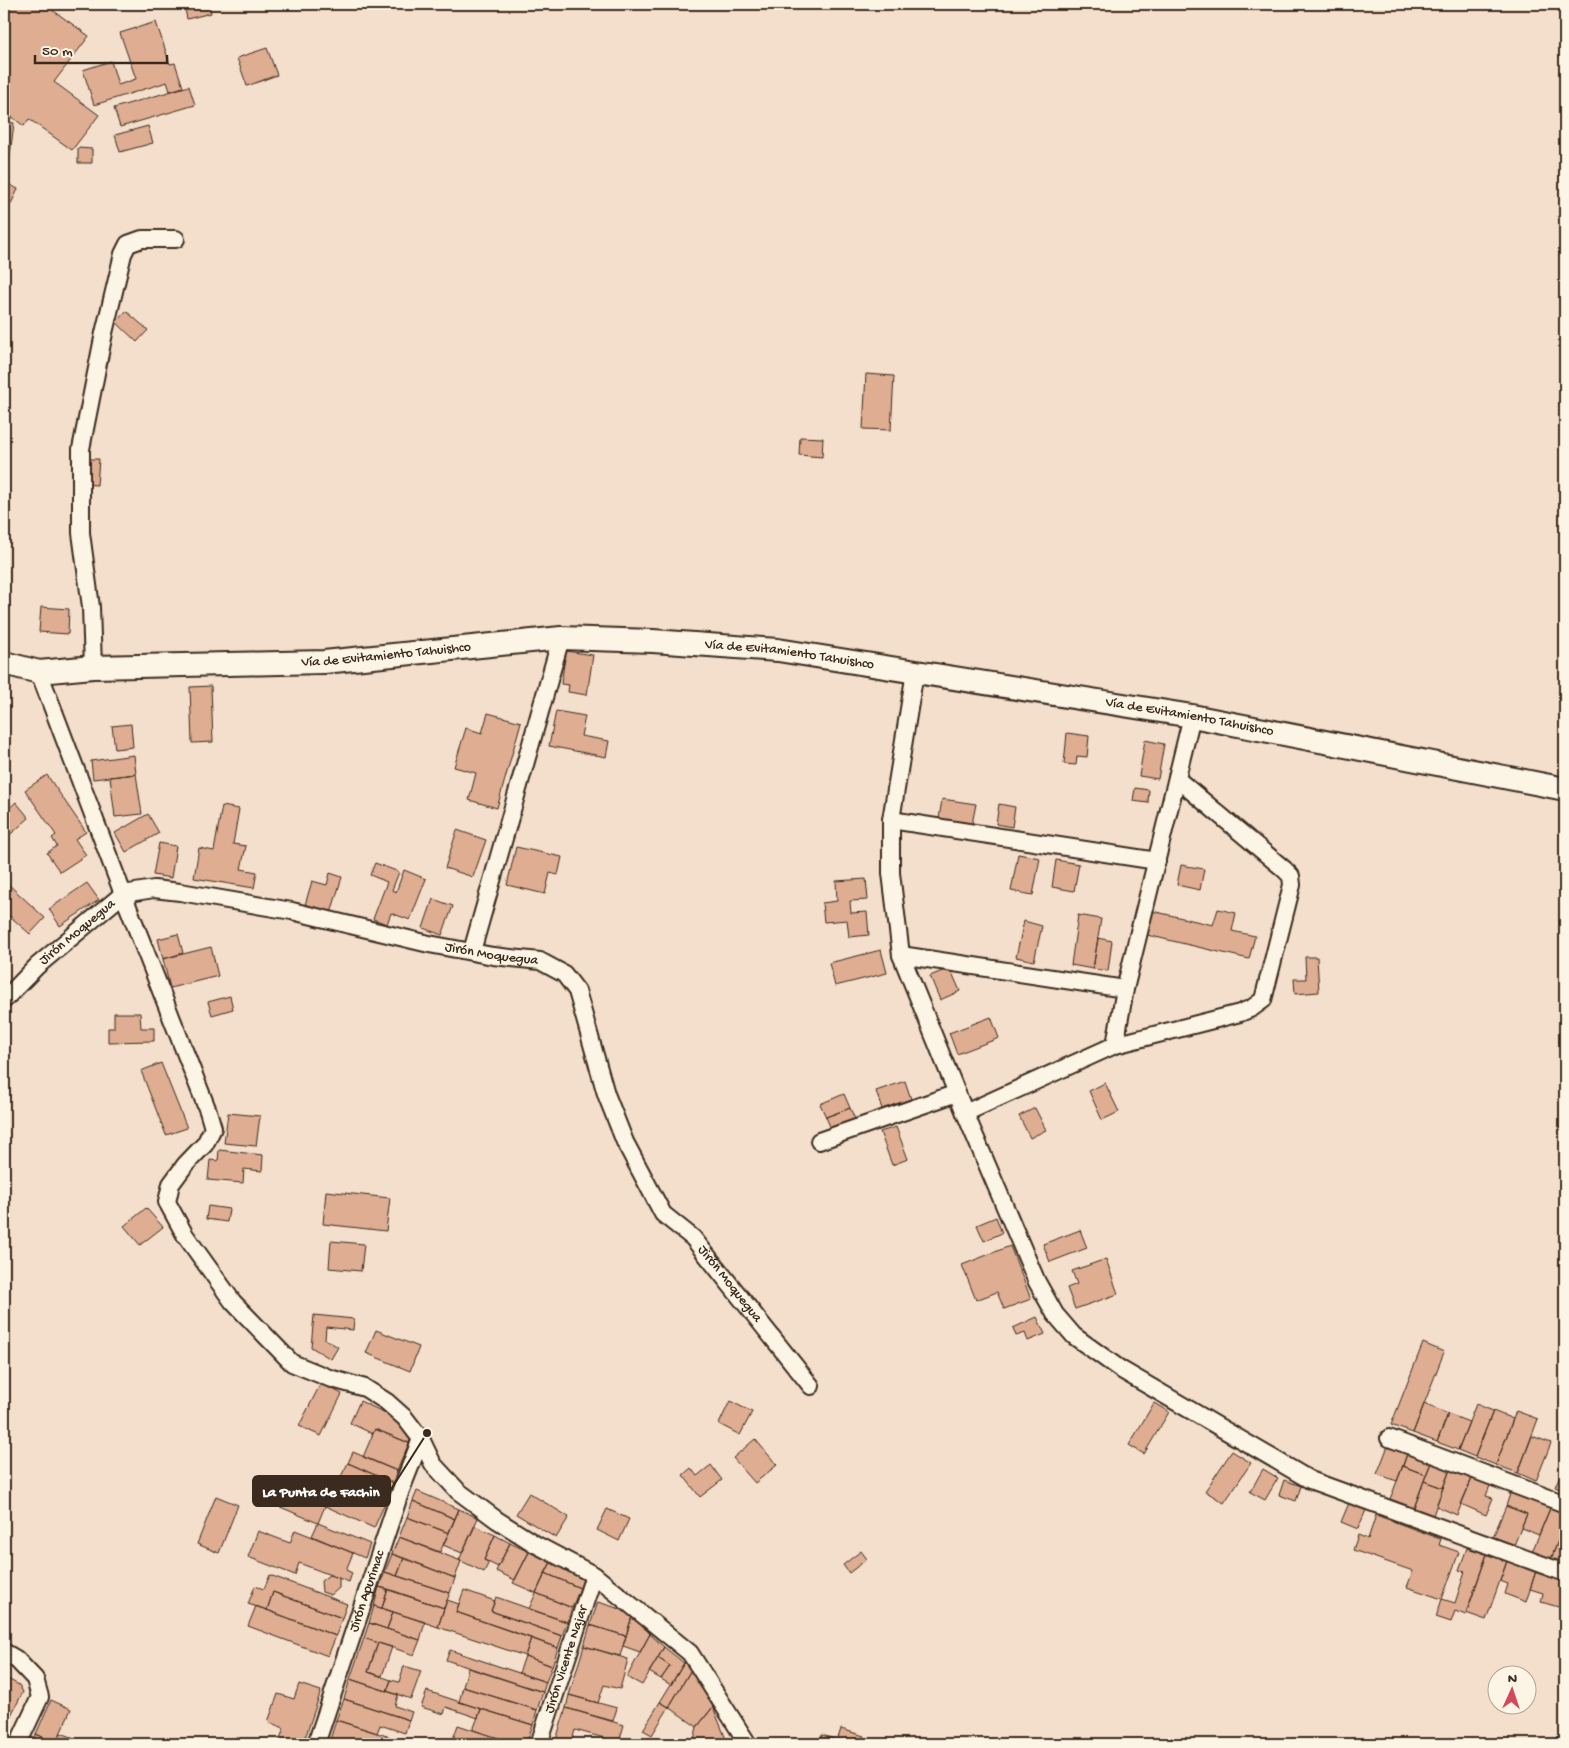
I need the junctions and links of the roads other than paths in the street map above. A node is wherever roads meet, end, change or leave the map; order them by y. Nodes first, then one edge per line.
1 (176, 239) dead end
2 (561, 638) junction
3 (4, 663) edge
4 (93, 667) junction
5 (38, 672) junction
6 (915, 672) junction
7 (1192, 716) junction
8 (1177, 778) junction
9 (1565, 789) edge
10 (891, 820) junction
11 (1157, 861) junction
12 (123, 894) junction
13 (472, 951) junction
14 (901, 955) junction
15 (1125, 988) junction
16 (4, 1000) edge
17 (1115, 1045) junction
18 (957, 1093) junction
19 (965, 1114) junction
20 (819, 1141) dead end
21 (811, 1386) dead end
22 (421, 1438) junction
23 (1389, 1438) dead end
24 (1565, 1504) edge
25 (1565, 1573) edge
26 (594, 1575) junction
27 (4, 1652) edge
28 (18, 1744) edge
29 (316, 1744) edge
30 (539, 1744) edge
31 (748, 1744) edge

1 - 4 street
2 - 4 main road, Vía de Evitamiento Tahuishco
2 - 6 main road, Vía de Evitamiento Tahuishco
2 - 13 street
3 - 5 main road, Vía de Evitamiento Tahuishco
4 - 5 main road, Vía de Evitamiento Tahuishco
5 - 12 street
6 - 7 main road, Vía de Evitamiento Tahuishco
6 - 10 street
7 - 8 street
7 - 9 main road, Vía de Evitamiento Tahuishco
8 - 11 street
8 - 17 street
10 - 11 street
10 - 14 street
11 - 15 street
12 - 13 street, Jirón Moquegua
12 - 16 street, Jirón Moquegua
12 - 22 street
13 - 21 street, Jirón Moquegua
14 - 15 street
14 - 18 street
15 - 17 street
17 - 19 street
18 - 19 street
18 - 20 street
19 - 25 street
22 - 26 street
22 - 29 street, Jirón Apurimac
23 - 24 street
26 - 30 street, Jirón Vicente Najar
26 - 31 street
27 - 28 street

